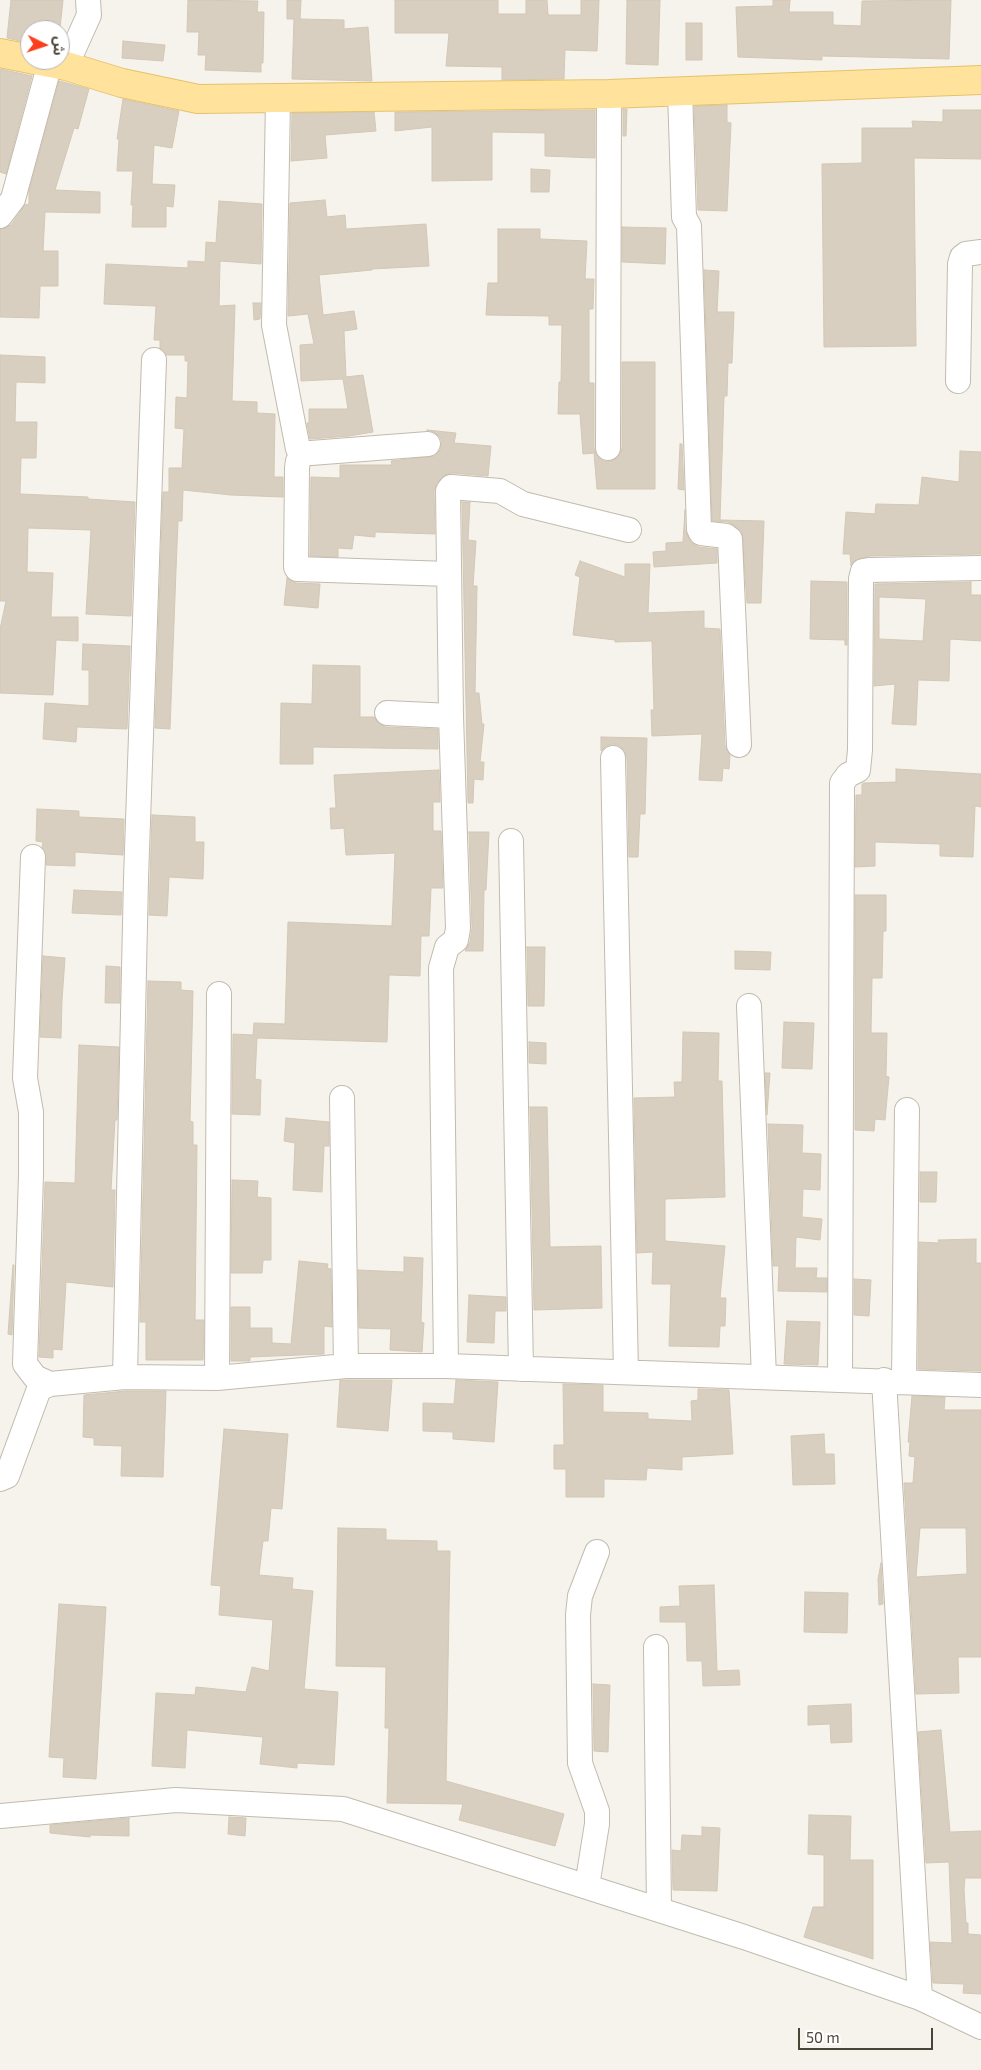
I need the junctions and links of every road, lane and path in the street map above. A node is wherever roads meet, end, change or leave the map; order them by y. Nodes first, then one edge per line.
1 (88, 0) edge
2 (70, 35) edge
3 (0, 53) edge
4 (20, 57) edge
5 (70, 69) edge
6 (43, 70) edge
7 (981, 80) edge
8 (680, 91) junction
9 (610, 94) junction
10 (278, 99) junction
11 (0, 216) edge
12 (981, 252) edge
13 (154, 360) dead end
14 (958, 381) dead end
15 (428, 444) dead end
16 (608, 448) dead end
17 (303, 453) junction
18 (629, 530) dead end
19 (981, 568) edge
20 (449, 574) junction
21 (387, 713) dead end
22 (451, 716) junction
23 (739, 745) dead end
24 (613, 758) dead end
25 (512, 841) dead end
26 (33, 856) dead end
27 (219, 994) dead end
28 (749, 1006) dead end
29 (342, 1098) dead end
30 (908, 1110) dead end
31 (346, 1366) junction
32 (446, 1366) junction
33 (521, 1369) junction
34 (626, 1372) junction
35 (125, 1377) junction
36 (764, 1377) junction
37 (217, 1378) junction
38 (840, 1379) junction
39 (894, 1381) junction
40 (50, 1384) junction
41 (981, 1385) edge
42 (0, 1479) edge
43 (597, 1552) dead end
44 (656, 1647) dead end
45 (0, 1816) edge
46 (587, 1886) junction
47 (659, 1910) junction
48 (920, 1998) junction
49 (981, 2026) edge

1 - 2 street
3 - 4 main road
5 - 10 main road
6 - 11 street
7 - 8 main road
8 - 9 main road
8 - 23 street
9 - 10 main road
9 - 16 street
10 - 17 street
12 - 14 street
13 - 35 street
15 - 17 street
17 - 20 street
18 - 20 street
19 - 38 street
20 - 22 street
21 - 22 street
22 - 32 street
24 - 34 street
25 - 33 street
26 - 40 street
27 - 37 street
28 - 36 street
29 - 31 street
30 - 39 street
31 - 32 street
31 - 37 street
32 - 33 street
33 - 34 street
34 - 36 street
35 - 37 street
35 - 40 street
36 - 38 street
38 - 39 street
39 - 41 street
39 - 48 street
40 - 42 street
43 - 46 street
44 - 47 street
45 - 46 street
46 - 47 street
47 - 48 street
48 - 49 street

